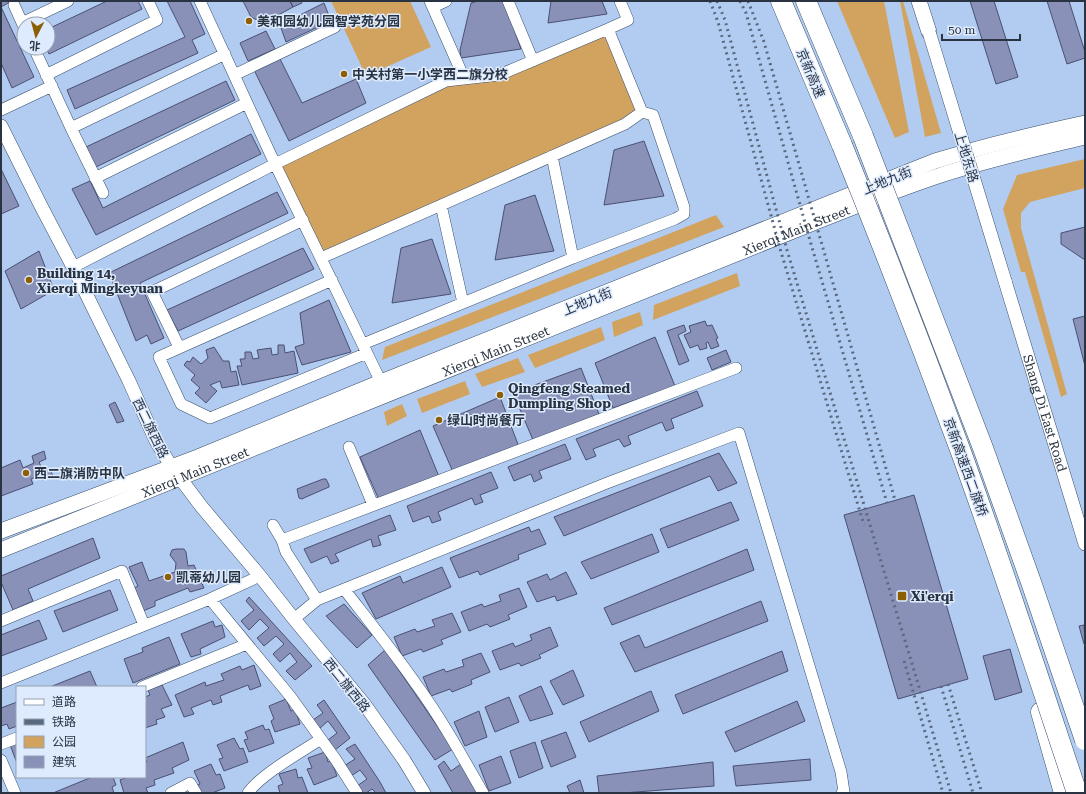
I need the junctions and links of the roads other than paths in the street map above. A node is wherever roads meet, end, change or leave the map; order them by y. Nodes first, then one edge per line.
1 (68, 1) edge
2 (148, 1) edge
3 (200, 1) edge
4 (446, 1) edge
5 (508, 1) edge
6 (620, 1) edge
7 (781, 1) edge
8 (806, 1) edge
9 (919, 1) edge
10 (432, 4) edge
11 (14, 5) dead end
12 (19, 16) edge
13 (40, 16) edge
14 (335, 27) dead end
15 (608, 29) junction
16 (929, 32) joint
17 (225, 54) junction
18 (38, 56) edge
19 (533, 61) junction
20 (46, 75) junction
21 (234, 75) junction
22 (464, 78) junction
23 (52, 86) junction
24 (247, 103) junction
25 (1, 110) edge
26 (642, 112) junction
27 (1085, 123) edge
28 (1, 126) edge
29 (71, 128) junction
30 (863, 136) joint
31 (1085, 138) edge
32 (842, 145) joint
33 (552, 156) junction
34 (275, 164) junction
35 (95, 178) junction
36 (103, 193) dead end
37 (441, 206) junction
38 (303, 220) junction
39 (321, 258) junction
40 (573, 258) junction
41 (73, 266) junction
42 (332, 280) junction
43 (1005, 281) joint
44 (463, 303) junction
45 (540, 319) joint
46 (179, 347) junction
47 (365, 349) junction
48 (736, 368) dead end
49 (381, 382) junction
50 (349, 448) dead end
51 (176, 472) junction
52 (373, 505) junction
53 (273, 525) dead end
54 (1, 531) edge
55 (282, 540) junction
56 (1085, 544) edge
57 (1, 550) edge
58 (260, 576) junction
59 (1008, 587) junction
60 (344, 589) junction
61 (210, 599) junction
62 (316, 600) junction
63 (294, 619) junction
64 (1, 621) edge
65 (144, 625) junction
66 (247, 644) junction
67 (1, 683) edge
68 (144, 686) edge
69 (16, 738) edge
70 (321, 739) junction
71 (1085, 740) edge
72 (1, 744) edge
73 (1, 760) edge
74 (15, 793) edge
75 (171, 793) edge
76 (196, 793) edge
77 (248, 793) edge
78 (355, 793) edge
79 (424, 793) edge
80 (483, 793) edge
81 (842, 793) edge
82 (1064, 793) edge
83 (1077, 793) edge

1 - 13 street
2 - 20 street
3 - 17 street
4 - 10 street
5 - 19 street
6 - 15 street
7 - 32 highway, 京新高速
8 - 30 highway, 京新高速
9 - 16 main road
10 - 22 street
11 - 12 street
14 - 21 street
15 - 19 street
15 - 26 street
16 - 43 street, 上地东路, bridge
17 - 21 street
17 - 29 street
18 - 20 street
19 - 22 street
20 - 23 street
21 - 24 street
22 - 34 street
23 - 25 street
23 - 29 street
24 - 34 street
24 - 35 street
26 - 33 street
26 - 40 street
27 - 45 main road, 上地九街
28 - 41 street, 西二旗西路
29 - 35 street
30 - 71 highway, 京新高速西二旗桥, bridge
31 - 51 main road, Xierqi Main Street
32 - 59 highway, 京新高速西二旗桥, bridge
33 - 37 street
33 - 40 street
34 - 38 street
34 - 41 street
35 - 36 street
37 - 39 street
37 - 44 street
38 - 39 street
38 - 46 street
39 - 42 street
40 - 44 street
41 - 51 street, 西二旗西路
42 - 46 street
42 - 47 street
43 - 56 street, Shang Di East Road
44 - 47 street
45 - 49 main road, Xierqi Main Street
46 - 47 street
47 - 49 street
48 - 52 street
49 - 51 main road, Xierqi Main Street
50 - 52 street
51 - 54 main road, Xierqi Main Street
51 - 57 main road, Xierqi Main Street
51 - 58 street, 西二旗西路
52 - 55 street
53 - 55 street
55 - 62 street
58 - 61 street
58 - 63 street, 西二旗西路
59 - 82 highway, bridge
59 - 83 highway, 京新高速西二旗桥, bridge
60 - 62 street
60 - 80 street
60 - 81 street
61 - 65 street
61 - 66 street
62 - 63 street
63 - 79 street, 西二旗西路
64 - 65 street
65 - 67 street
66 - 68 street
66 - 70 street
69 - 72 street
70 - 77 street
70 - 78 street
73 - 74 street
75 - 76 street

